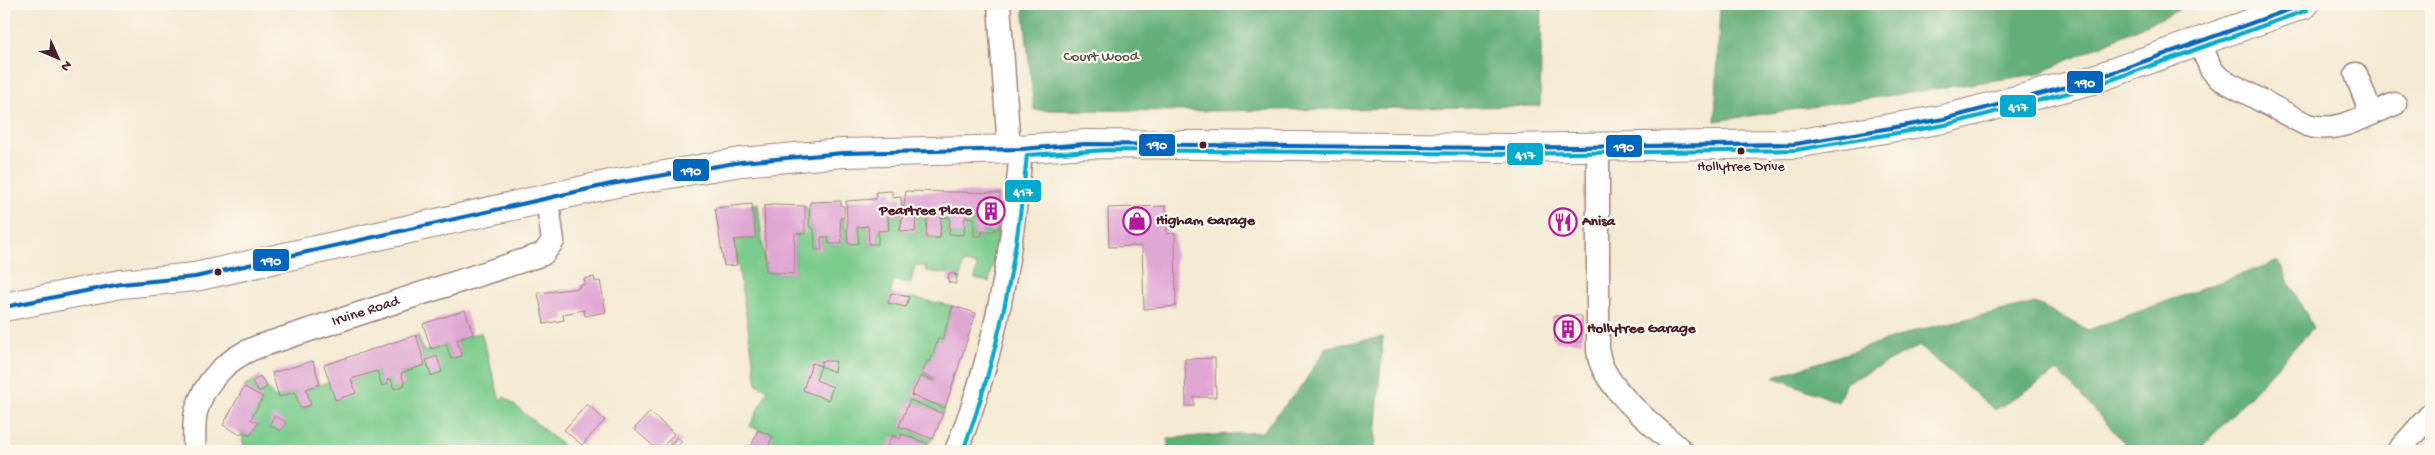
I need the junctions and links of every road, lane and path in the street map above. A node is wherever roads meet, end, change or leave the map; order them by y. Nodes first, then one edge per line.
1 (999, 4) edge
2 (2305, 4) edge
3 (2199, 41) junction
4 (2356, 74) dead end
5 (2395, 104) dead end
6 (2371, 114) junction
7 (1598, 147) junction
8 (1015, 149) junction
9 (547, 198) junction
10 (4, 306) edge
11 (2431, 414) edge
12 (194, 451) edge
13 (956, 451) edge
14 (1682, 451) edge
15 (2398, 451) edge

1 - 8 street
2 - 3 main road
3 - 6 street
3 - 7 main road
4 - 6 street
5 - 6 street
7 - 8 main road
7 - 14 street
8 - 9 main road
8 - 13 street
9 - 10 main road
9 - 12 street, Irvine Road
11 - 15 street

